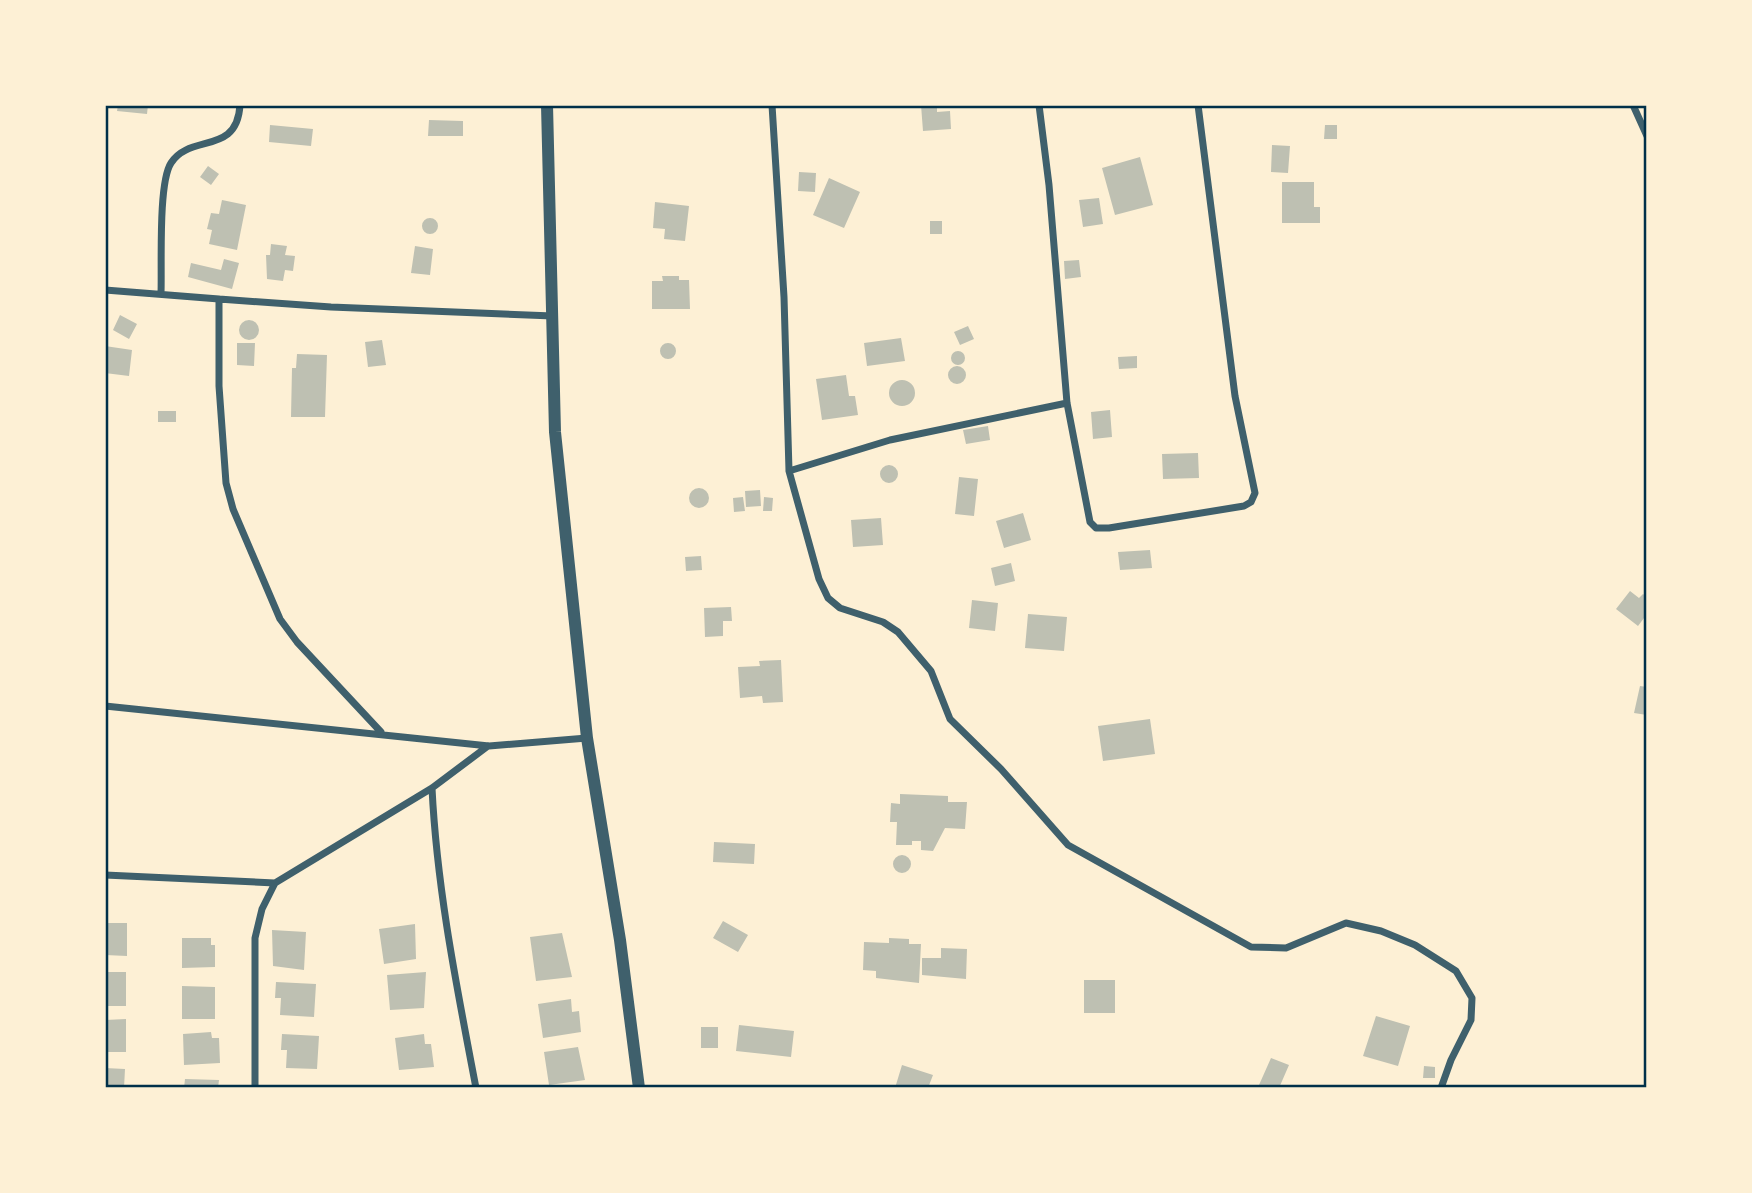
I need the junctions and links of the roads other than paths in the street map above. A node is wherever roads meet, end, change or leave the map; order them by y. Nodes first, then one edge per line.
1 (240, 105) edge
2 (547, 105) edge
3 (772, 105) edge
4 (1039, 105) edge
5 (1198, 105) edge
6 (1633, 105) edge
7 (1647, 136) edge
8 (105, 290) edge
9 (161, 294) junction
10 (219, 299) junction
11 (553, 316) junction
12 (1067, 403) junction
13 (789, 471) junction
14 (105, 706) edge
15 (381, 732) junction
16 (587, 738) junction
17 (489, 746) junction
18 (432, 788) junction
19 (105, 875) edge
20 (275, 883) junction
21 (255, 1088) edge
22 (476, 1088) edge
23 (639, 1088) edge
24 (1441, 1088) edge

1 - 9 street
2 - 11 street
3 - 13 street
4 - 12 street
5 - 12 street
6 - 7 street
8 - 9 street
9 - 10 street
10 - 11 street
10 - 15 street
11 - 16 street
12 - 13 street
13 - 24 street
14 - 15 street
15 - 17 street
16 - 17 street
16 - 23 street
17 - 18 street
18 - 20 street
18 - 22 street
19 - 20 street
20 - 21 street

